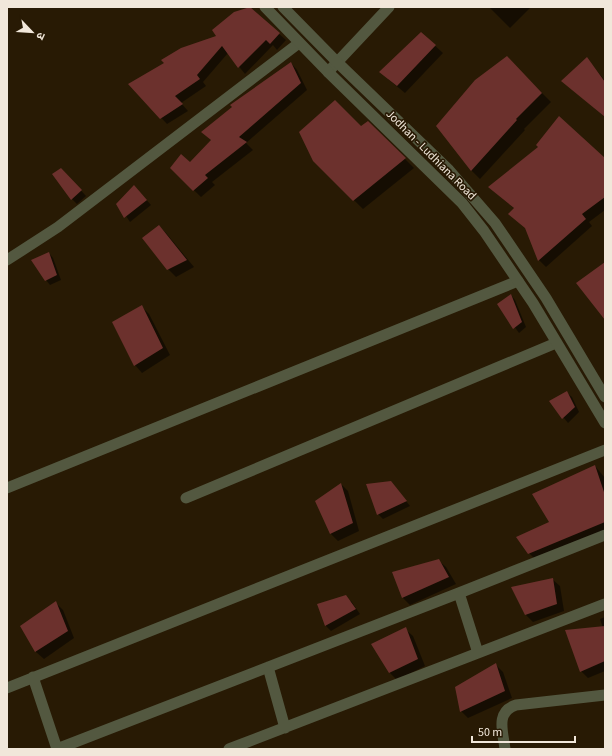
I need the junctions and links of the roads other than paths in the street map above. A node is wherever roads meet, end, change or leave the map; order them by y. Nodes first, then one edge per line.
1 (264, 7) edge
2 (283, 7) edge
3 (389, 7) edge
4 (299, 43) junction
5 (337, 62) junction
6 (328, 72) junction
7 (7, 260) edge
8 (518, 281) junction
9 (556, 342) junction
10 (605, 397) edge
11 (605, 423) edge
12 (605, 450) edge
13 (7, 488) edge
14 (186, 498) dead end
15 (605, 535) edge
16 (459, 593) junction
17 (605, 604) edge
18 (478, 653) junction
19 (268, 667) junction
20 (33, 677) junction
21 (7, 688) edge
22 (605, 695) edge
23 (285, 728) junction
24 (57, 749) edge
25 (229, 749) edge
26 (505, 749) edge

1 - 4 street, Jodhan - Ludhiana Road
2 - 5 street, Jodhan - Ludhiana Road
3 - 5 street
4 - 6 street, Jodhan - Ludhiana Road
4 - 7 street
5 - 6 street
5 - 10 street, Jodhan - Ludhiana Road
6 - 8 street, Jodhan - Ludhiana Road
8 - 9 street, Jodhan - Ludhiana Road
8 - 13 street
9 - 11 street, Jodhan - Ludhiana Road
9 - 14 street
12 - 20 street
15 - 16 street
16 - 18 street
16 - 19 street
17 - 18 street
18 - 23 street
19 - 23 street
19 - 24 street
20 - 21 street
20 - 24 street
22 - 26 street
23 - 25 street

